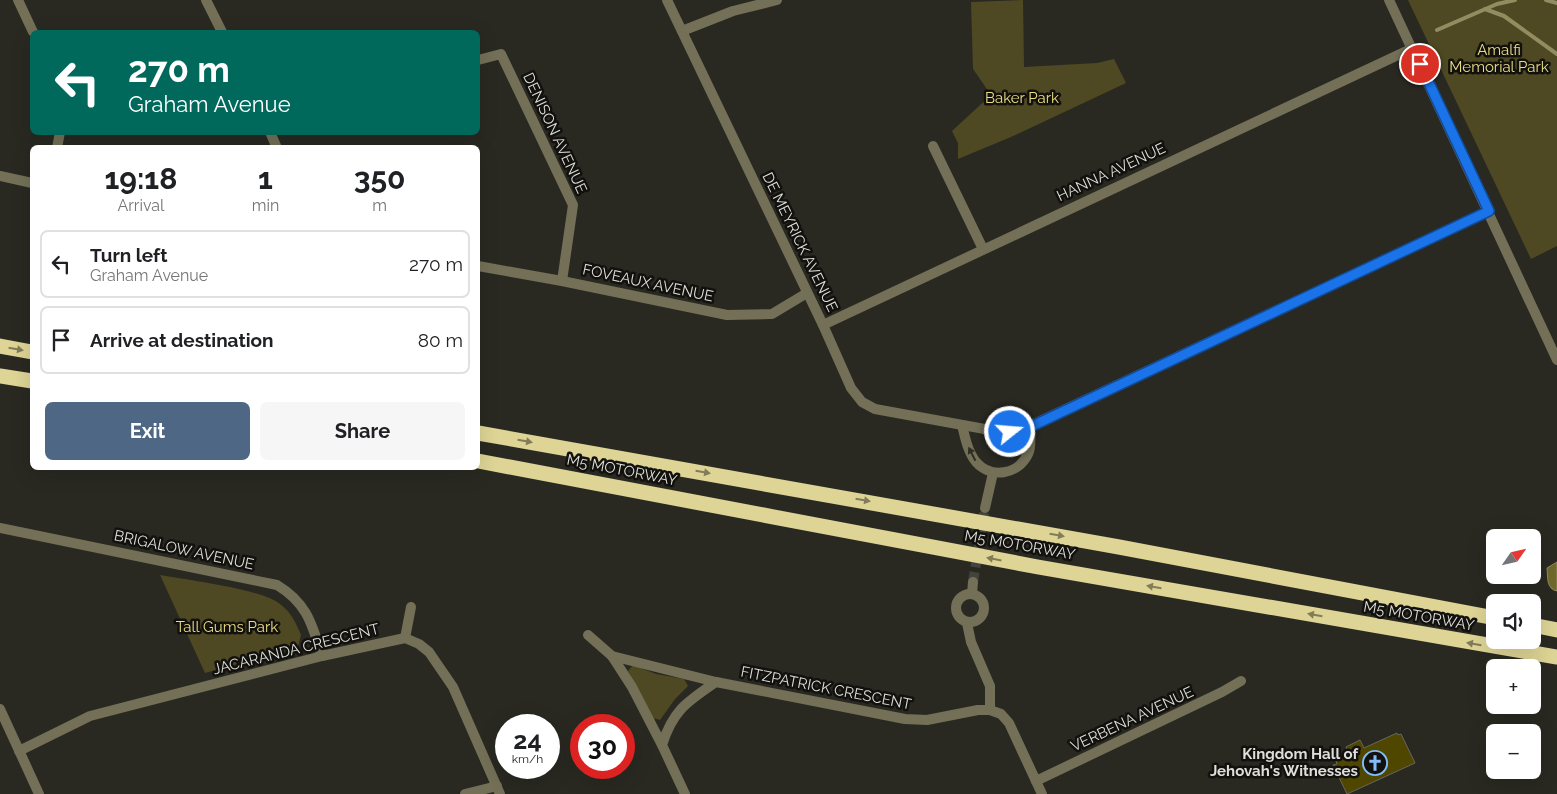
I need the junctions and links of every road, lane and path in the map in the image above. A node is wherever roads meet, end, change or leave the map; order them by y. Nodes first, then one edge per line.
1 (18, 0) edge
2 (206, 0) edge
3 (667, 0) edge
4 (777, 0) edge
5 (1389, 0) edge
6 (32, 30) edge
7 (221, 30) edge
8 (682, 31) junction
9 (1413, 48) junction
10 (480, 59) edge
11 (933, 146) dead end
12 (0, 176) edge
13 (30, 183) edge
14 (1489, 211) junction
15 (983, 249) junction
16 (480, 266) edge
17 (562, 281) junction
18 (807, 293) junction
19 (823, 325) junction
20 (1553, 343) edge
21 (0, 346) edge
22 (30, 352) edge
23 (1557, 360) edge
24 (0, 376) edge
25 (30, 381) edge
26 (962, 425) junction
27 (1030, 427) junction
28 (480, 432) edge
29 (480, 461) edge
30 (993, 473) junction
31 (986, 508) tunnel mouth
32 (0, 528) edge
33 (973, 582) tunnel mouth
34 (972, 594) junction
35 (411, 607) dead end
36 (1486, 616) edge
37 (967, 623) junction
38 (1541, 627) edge
39 (1557, 630) edge
40 (588, 635) dead end
41 (405, 638) junction
42 (322, 656) junction
43 (612, 656) junction
44 (1557, 658) edge
45 (1241, 681) dead end
46 (716, 682) junction
47 (0, 709) edge
48 (990, 710) junction
49 (662, 745) junction
50 (19, 751) junction
51 (1036, 781) junction
52 (498, 790) edge
53 (39, 794) edge
54 (465, 794) edge
55 (684, 794) edge
56 (1042, 794) edge

1 - 6 street
2 - 7 street
3 - 8 street, DE MEYRICK AVENUE
4 - 8 street
5 - 9 street
8 - 18 street, DE MEYRICK AVENUE
9 - 14 street
9 - 15 street, HANNA AVENUE
10 - 17 street, DENISON AVENUE
11 - 15 street
12 - 13 street
14 - 20 street
14 - 27 street, DE MEYRICK AVENUE
15 - 19 street, HANNA AVENUE
16 - 17 street, FOVEAUX AVENUE
17 - 18 street, FOVEAUX AVENUE
18 - 19 street, DE MEYRICK AVENUE
19 - 26 street, DE MEYRICK AVENUE
20 - 23 street
21 -> 22 highway
24 - 25 highway
26 - 27 street, DE MEYRICK AVENUE
30 -> 26 street
27 - 30 street
28 -> 36 highway, M5 MOTORWAY
44 -> 29 highway, M5 MOTORWAY
30 - 31 street
32 - 42 street, BRIGALOW AVENUE
33 - 34 street
34 - 37 street
34 - 37 street
35 - 41 street
37 - 48 street
38 - 39 highway
40 - 43 street, FITZPATRICK CRESCENT
41 - 42 street, JACARANDA CRESCENT
41 - 52 street
42 - 50 street, JACARANDA CRESCENT
43 - 46 street, FITZPATRICK CRESCENT
43 - 49 street, FITZPATRICK CRESCENT
45 - 51 street, VERBENA AVENUE
46 - 48 street, FITZPATRICK CRESCENT
46 - 49 street
47 - 50 street
48 - 51 street
49 - 55 street, FITZPATRICK CRESCENT
50 - 53 street
51 - 56 street
52 - 54 street

